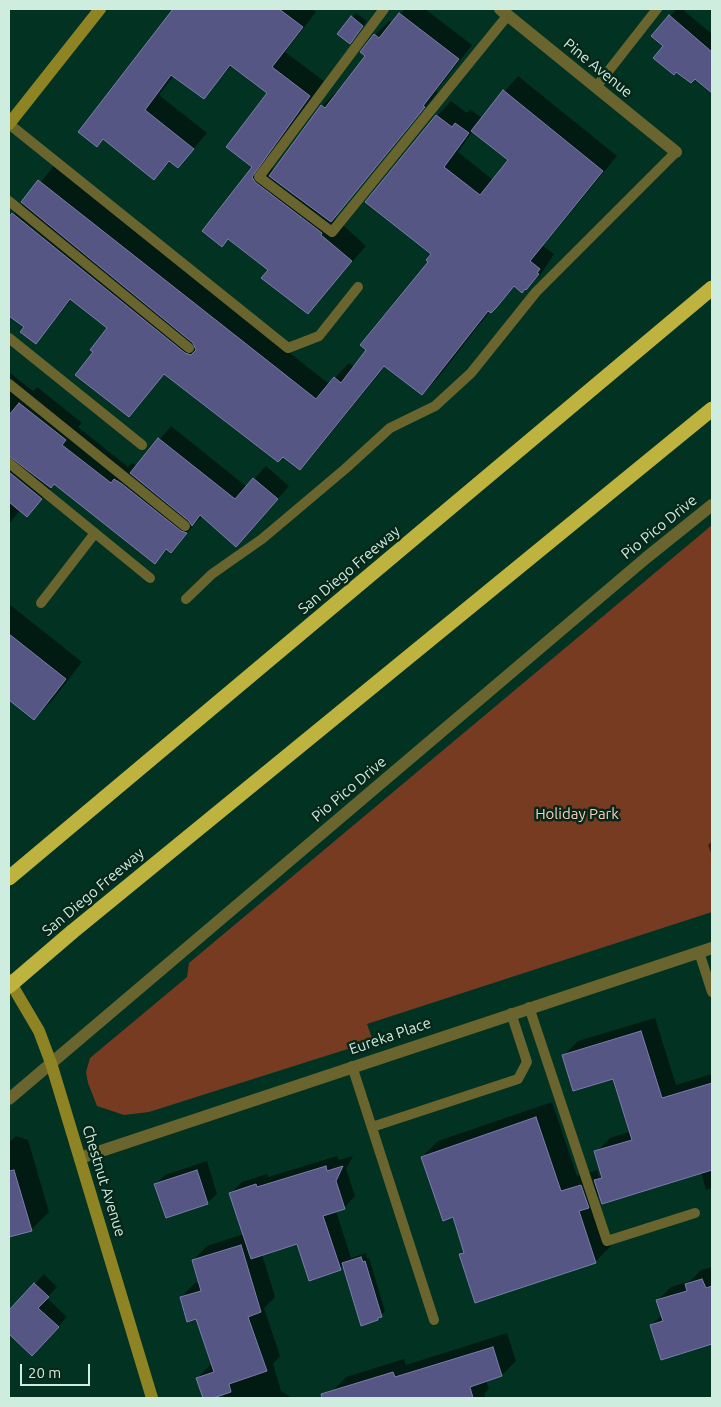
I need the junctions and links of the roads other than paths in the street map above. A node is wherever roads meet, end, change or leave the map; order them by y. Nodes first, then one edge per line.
1 (100, 9) edge
2 (384, 9) edge
3 (657, 9) edge
4 (504, 12) edge
5 (596, 87) junction
6 (9, 124) edge
7 (676, 152) joint
8 (9, 201) edge
9 (712, 275) edge
10 (358, 287) dead end
11 (712, 288) edge
12 (9, 338) edge
13 (189, 348) dead end
14 (623, 363) junction
15 (9, 384) edge
16 (712, 409) edge
17 (142, 445) dead end
18 (9, 463) edge
19 (712, 505) edge
20 (185, 526) dead end
21 (95, 533) junction
22 (150, 578) dead end
23 (186, 599) dead end
24 (41, 603) dead end
25 (13, 875) edge
26 (712, 948) edge
27 (700, 952) junction
28 (9, 980) edge
29 (9, 986) edge
30 (712, 992) edge
31 (529, 1007) junction
32 (511, 1013) junction
33 (51, 1063) junction
34 (352, 1066) junction
35 (9, 1098) edge
36 (372, 1127) junction
37 (80, 1158) junction
38 (695, 1212) dead end
39 (434, 1320) dead end
40 (152, 1398) edge

1 - 6 main road
2 - 4 lane
3 - 5 lane
4 - 5 street, Pine Avenue
5 - 7 street, Pine Avenue
6 - 10 lane
7 - 23 lane
8 - 13 lane
9 - 14 highway
11 - 14 highway, San Diego Freeway
12 - 17 lane
14 - 25 highway, San Diego Freeway
15 - 20 lane
16 - 29 highway, San Diego Freeway, bridge
18 - 21 lane
19 - 33 street, Pio Pico Drive
21 - 22 lane
21 - 24 lane
26 - 27 street, Eureka Place
27 - 30 lane
27 - 31 street, Eureka Place
28 - 33 main road, Chestnut Avenue
31 - 32 street, Eureka Place
31 - 38 lane
32 - 34 street, Eureka Place
32 - 36 lane
33 - 35 street, Pio Pico Drive
33 - 37 main road, Chestnut Avenue
34 - 36 lane
34 - 37 street, Eureka Place
36 - 39 lane
37 - 40 main road, Chestnut Avenue

